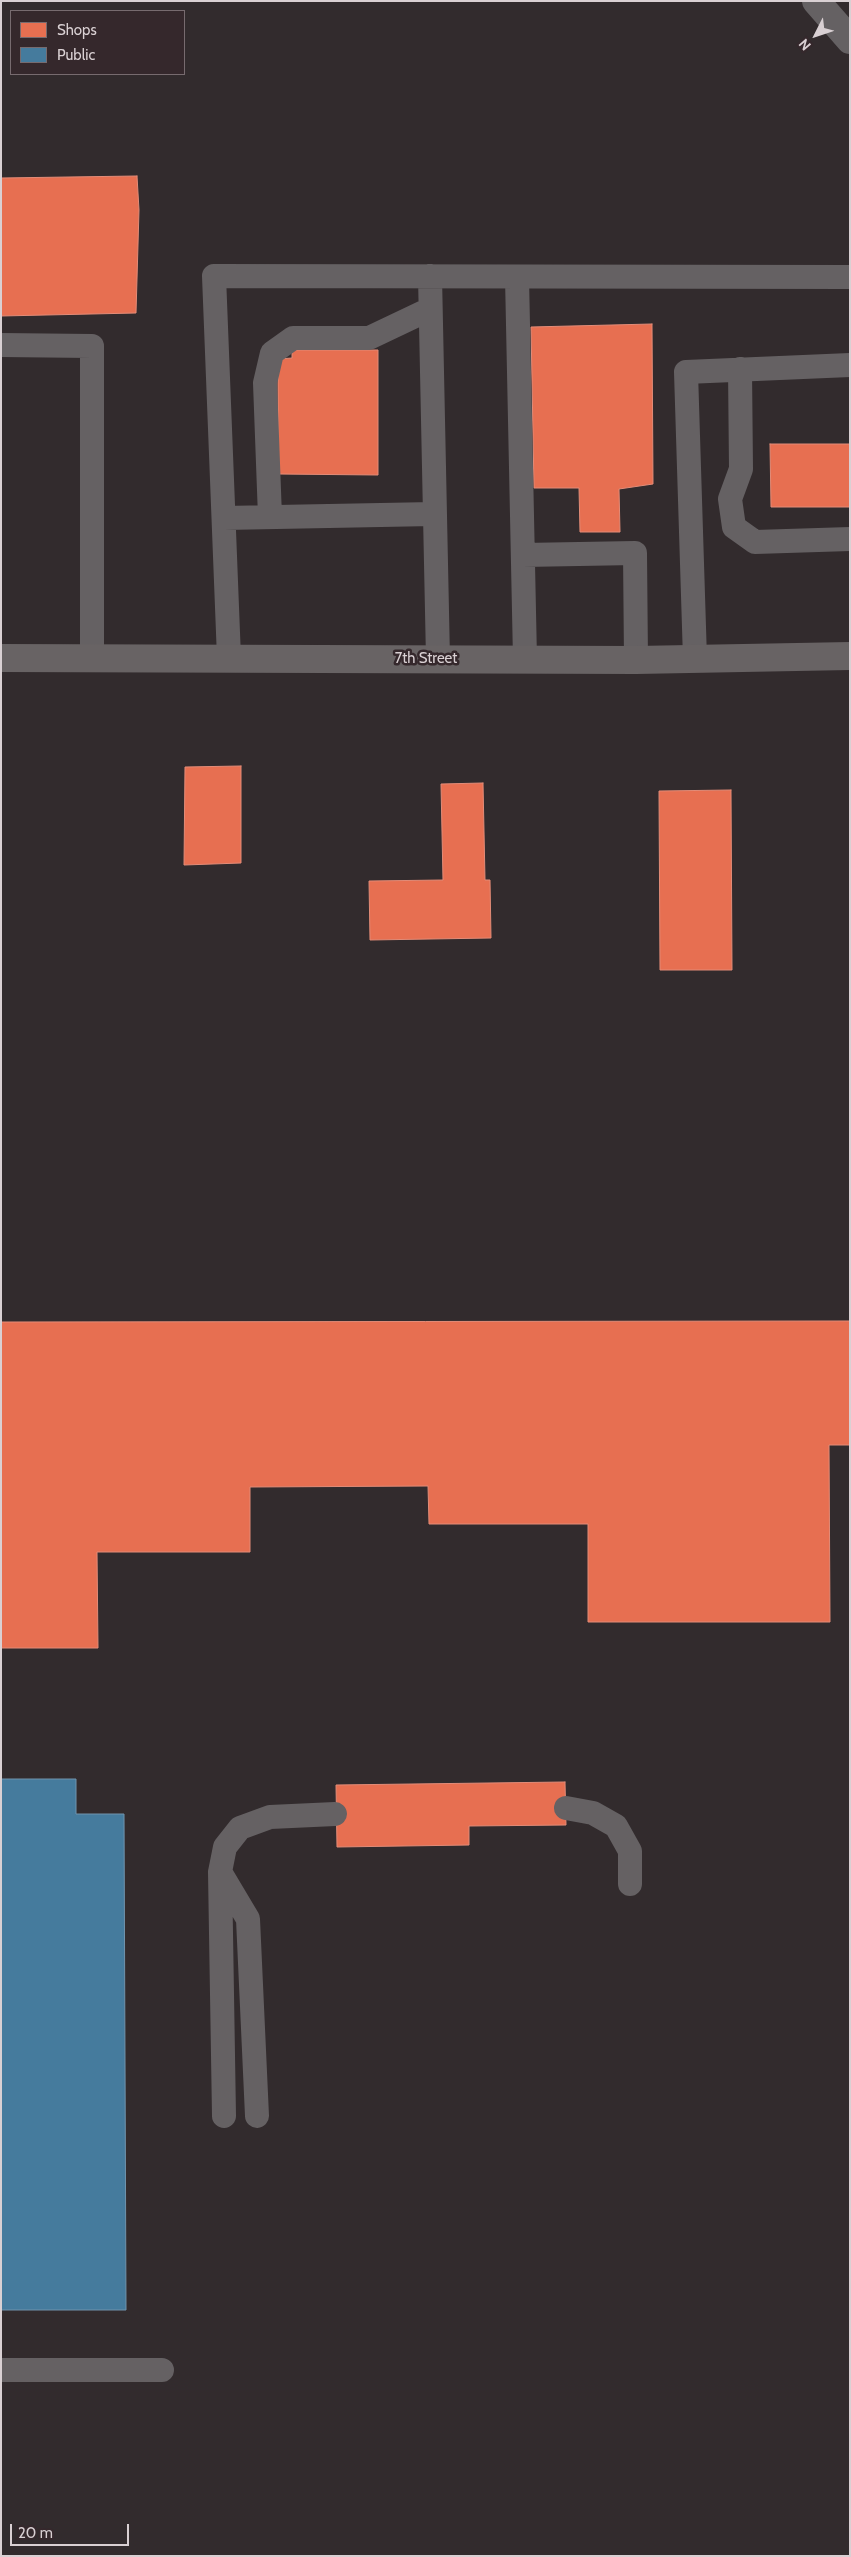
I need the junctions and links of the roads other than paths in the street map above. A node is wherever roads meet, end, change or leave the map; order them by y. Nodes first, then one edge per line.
1 (816, 1) edge
2 (850, 40) edge
3 (430, 276) junction
4 (517, 277) junction
5 (850, 277) edge
6 (430, 309) junction
7 (1, 345) edge
8 (850, 365) edge
9 (740, 370) junction
10 (433, 514) junction
11 (270, 517) junction
12 (224, 518) junction
13 (850, 539) edge
14 (523, 555) junction
15 (850, 656) edge
16 (1, 658) edge
17 (92, 658) junction
18 (229, 658) junction
19 (438, 659) junction
20 (525, 659) junction
21 (695, 659) junction
22 (636, 660) junction
23 (566, 1808) dead end
24 (335, 1814) dead end
25 (220, 1872) junction
26 (630, 1884) dead end
27 (224, 2116) dead end
28 (258, 2116) dead end
29 (1, 2370) edge
30 (162, 2370) dead end

1 - 2 street
3 - 4 lane
3 - 6 lane
3 - 12 lane
4 - 5 lane
4 - 14 lane
6 - 10 lane
6 - 11 lane
7 - 17 lane
8 - 9 lane
9 - 13 lane
9 - 21 lane
10 - 11 lane
10 - 19 lane
11 - 12 lane
12 - 18 lane
14 - 20 lane
14 - 22 lane
15 - 21 main road, 7th Street
16 - 17 main road, 7th Street
17 - 18 main road, 7th Street
18 - 19 main road, 7th Street
19 - 20 main road, 7th Street
20 - 22 main road, 7th Street
21 - 22 main road, 7th Street
23 - 26 lane
24 - 25 lane
25 - 27 lane
25 - 28 lane
29 - 30 lane

